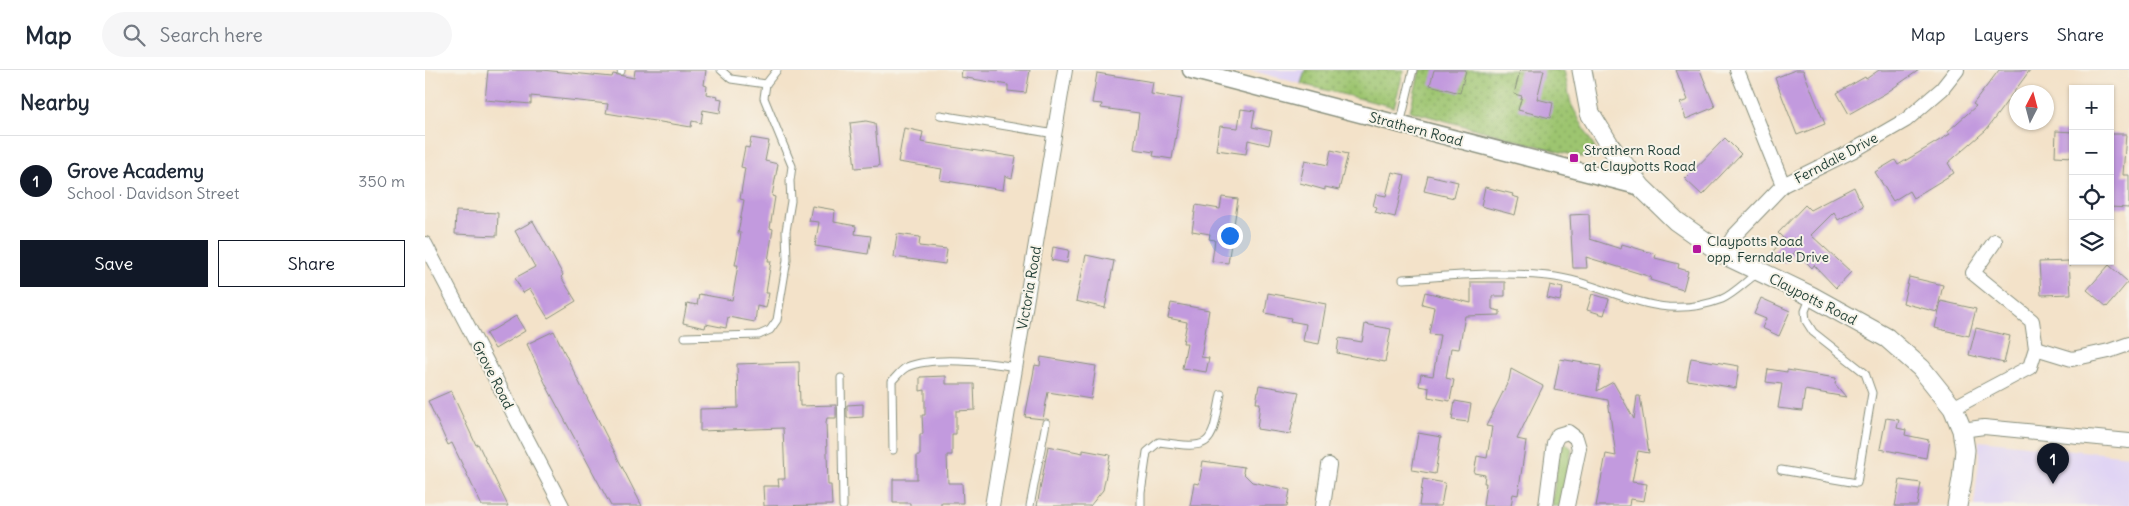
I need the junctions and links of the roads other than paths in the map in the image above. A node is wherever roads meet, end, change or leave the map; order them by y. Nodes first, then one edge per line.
1 (721, 70) edge
2 (777, 70) edge
3 (1065, 70) edge
4 (1191, 70) edge
5 (1413, 70) edge
6 (1582, 70) edge
7 (1737, 70) edge
8 (1957, 70) edge
9 (766, 84) junction
10 (941, 115) dead end
11 (1400, 125) junction
12 (1055, 134) junction
13 (1783, 185) junction
14 (1641, 188) junction
15 (1995, 241) dead end
16 (425, 244) edge
17 (1723, 254) junction
18 (1759, 272) junction
19 (1403, 279) dead end
20 (1811, 296) junction
21 (685, 337) dead end
22 (2129, 344) edge
23 (2036, 348) junction
24 (1016, 367) junction
25 (841, 378) dead end
26 (1221, 394) dead end
27 (1953, 408) junction
28 (1046, 423) dead end
29 (1962, 430) junction
30 (2129, 442) edge
31 (893, 450) dead end
32 (1329, 465) dead end
33 (1781, 470) dead end
34 (561, 506) edge
35 (843, 506) edge
36 (992, 506) edge
37 (1030, 506) edge
38 (1141, 506) edge
39 (1323, 506) edge
40 (1546, 506) edge
41 (1567, 506) edge
42 (1957, 506) edge

1 - 9 lane
2 - 9 lane
3 - 12 street, Victoria Road
4 - 11 street, Strathern Road
5 - 11 lane
6 - 14 main road, Claypotts Road
7 - 13 street
8 - 13 street, Ferndale Drive
9 - 21 lane
10 - 12 lane
11 - 14 street, Strathern Road
12 - 24 street, Victoria Road
13 - 17 street, Ferndale Drive
14 - 17 main road, Claypotts Road
15 - 23 street
16 - 34 street, Grove Road
17 - 18 main road, Claypotts Road
18 - 19 lane
18 - 20 main road, Claypotts Road
20 - 27 main road, Claypotts Road
20 - 33 lane
22 - 23 street
23 - 27 street
24 - 31 lane
24 - 36 street, Victoria Road
25 - 35 lane
26 - 38 lane
27 - 29 main road, Claypotts Road
28 - 37 lane
29 - 30 street
29 - 42 main road, Claypotts Road
32 - 39 street
40 - 41 street

